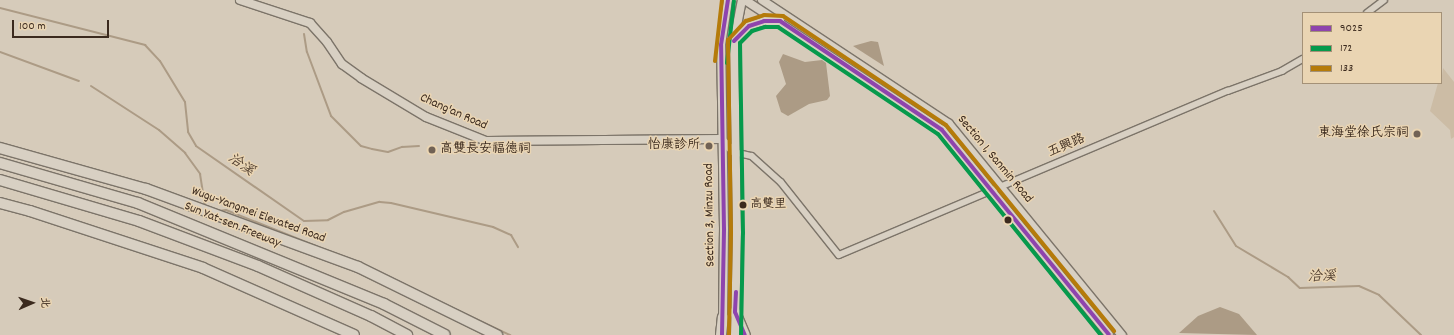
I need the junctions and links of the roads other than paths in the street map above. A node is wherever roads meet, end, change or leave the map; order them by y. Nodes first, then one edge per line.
1 (240, 0) edge
2 (728, 0) edge
3 (742, 0) edge
4 (745, 0) edge
5 (762, 0) edge
6 (772, 0) edge
7 (1384, 0) edge
8 (777, 9) junction
9 (1368, 12) edge
10 (780, 20) junction
11 (734, 41) junction
12 (1302, 60) edge
13 (721, 139) junction
14 (0, 148) edge
15 (734, 152) junction
16 (0, 163) edge
17 (0, 180) edge
18 (1002, 187) junction
19 (993, 191) junction
20 (0, 203) edge
21 (735, 312) junction
22 (723, 317) joint
23 (354, 335) edge
24 (407, 335) edge
25 (445, 335) edge
26 (497, 335) edge
27 (722, 335) edge
28 (735, 335) edge
29 (745, 335) edge
30 (1109, 335) edge
31 (1122, 335) edge

1 - 13 street, Chang'an Road
2 - 13 street, Section 3, Minzu Road
3 - 11 street, Section 3, Minzu Road
4 - 10 street, Section 1, Sanmin Road
5 - 8 street, Section 1, Sanmin Road
6 - 8 street, Section 1, Sanmin Road
7 - 9 street
8 - 18 street, Section 1, Sanmin Road
10 - 11 street
10 - 19 street, Section 1, Sanmin Road
11 - 15 street, Section 3, Minzu Road
12 - 18 street, 五興路
13 - 15 street
13 - 22 street, Section 3, Minzu Road
14 - 26 highway, Wugu-Yangmei Elevated Road
15 - 19 street, 五興路
15 - 21 street, Section 3, Minzu Road
16 - 25 highway, Sun Yat-sen Freeway
17 - 24 highway, Sun Yat-sen Freeway
18 - 19 street, 五興路
18 - 31 street, Section 1, Sanmin Road
19 - 30 street, Section 1, Sanmin Road
20 - 23 highway
21 - 28 street, Section 3, Minzu Road
21 - 29 highway
22 - 27 highway

